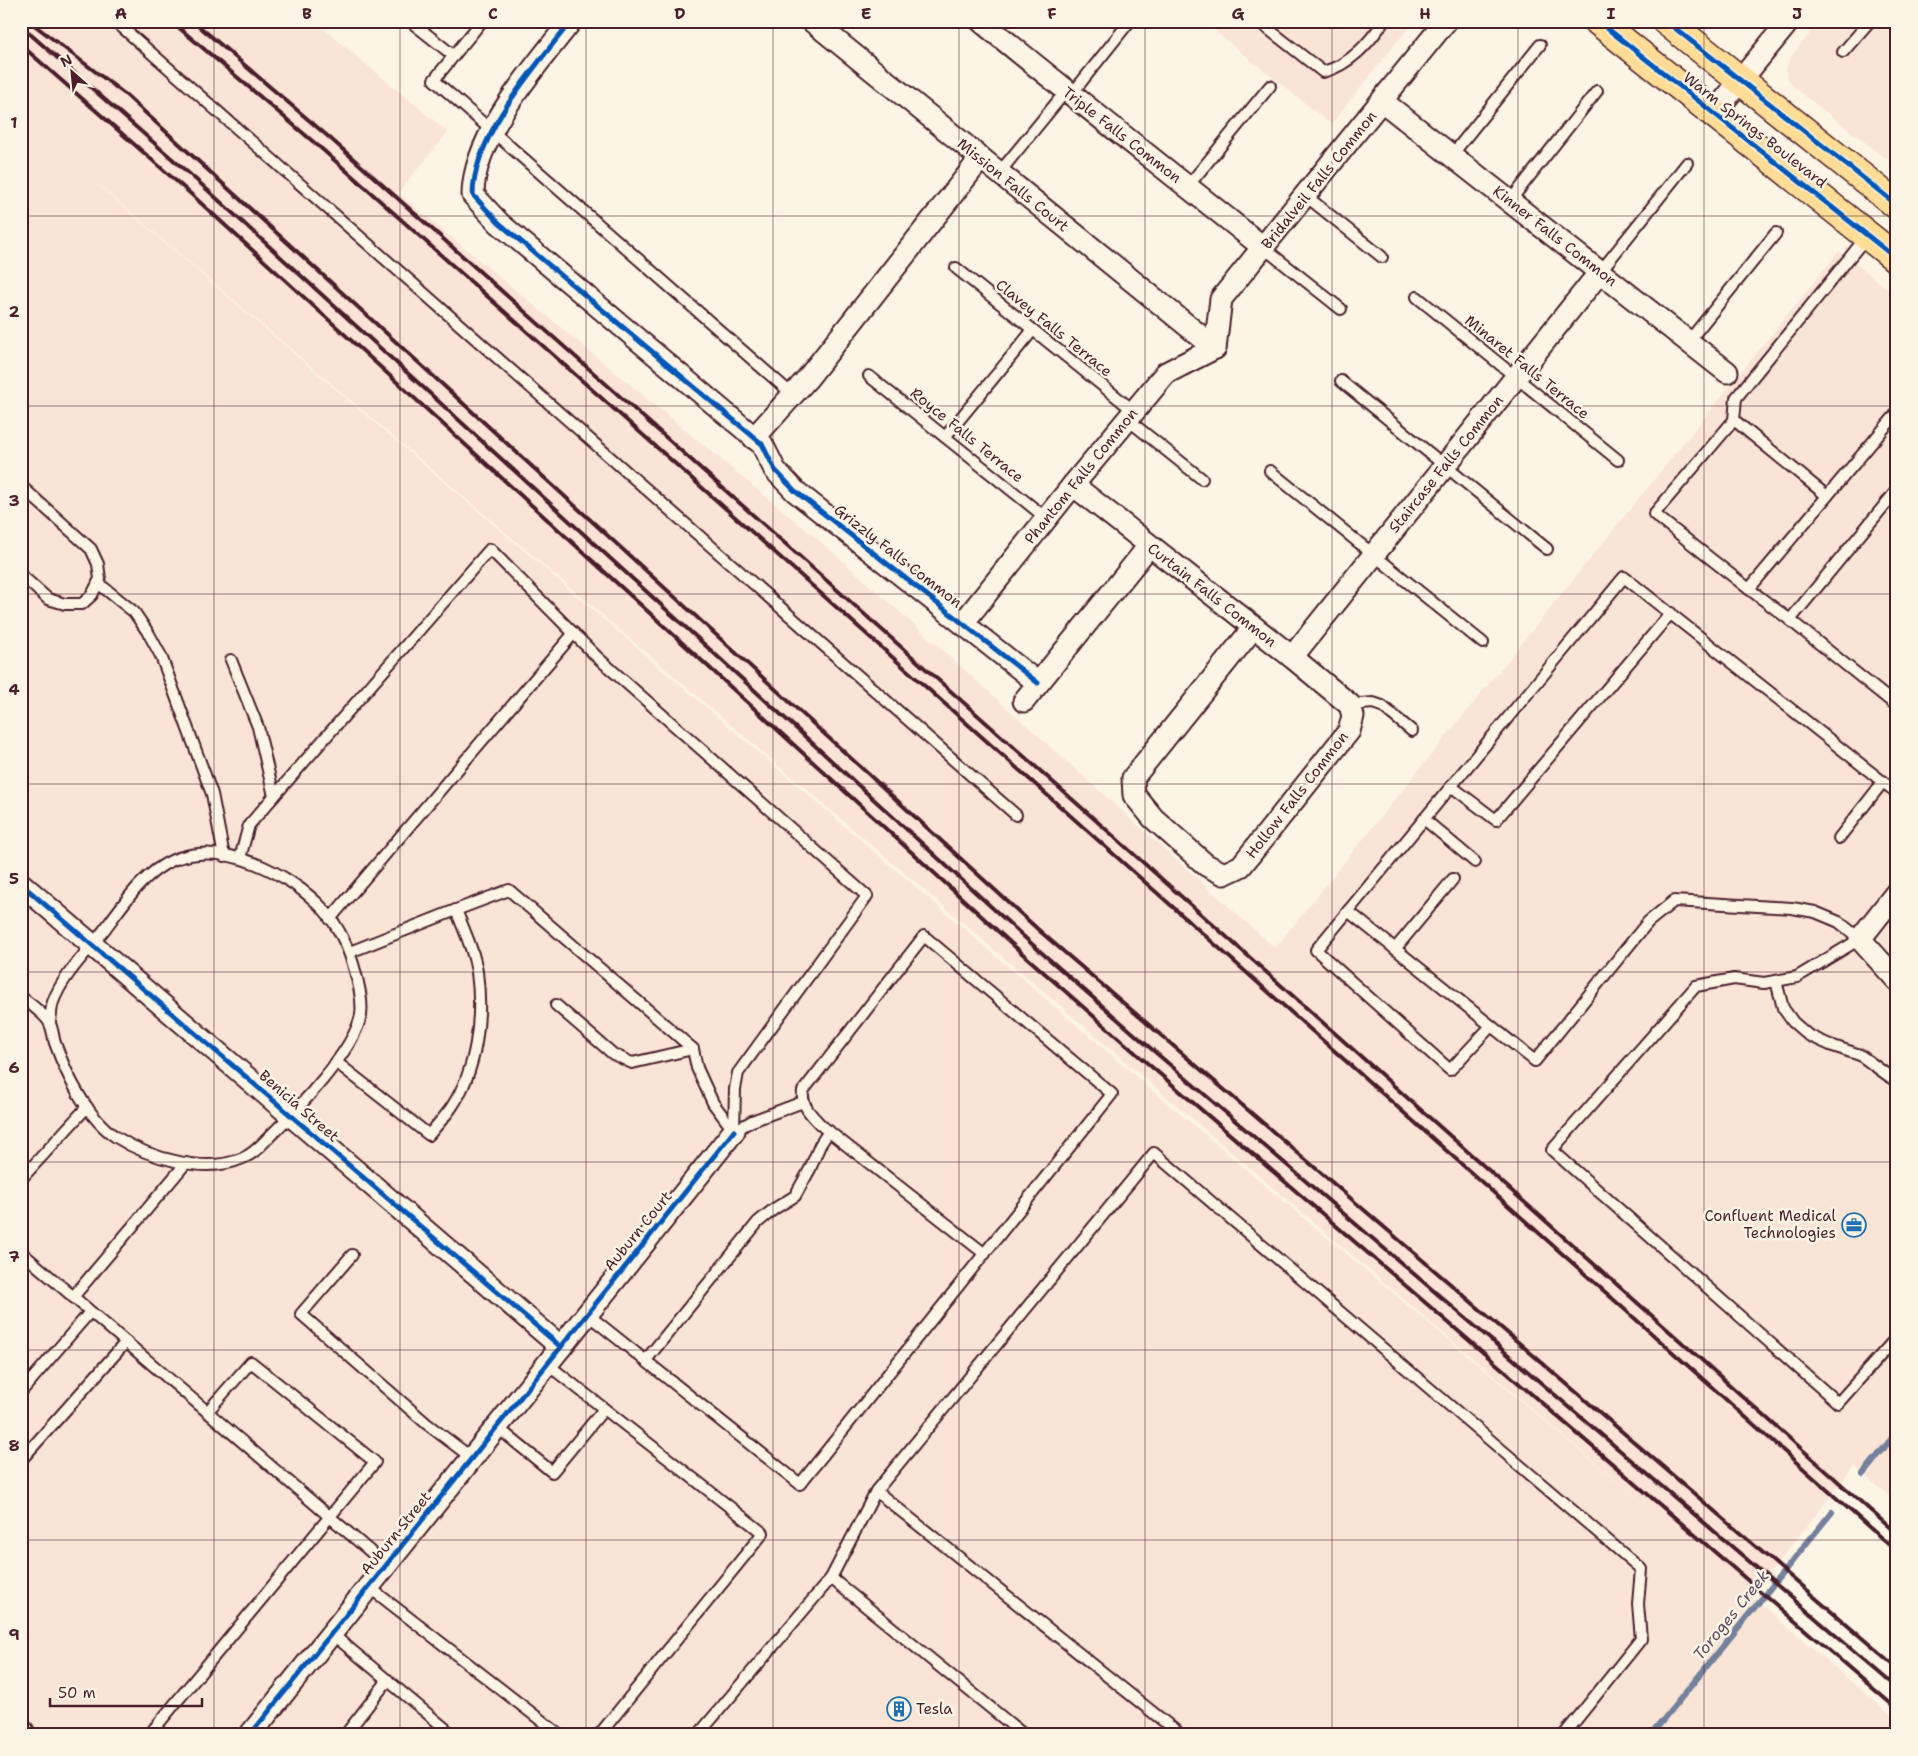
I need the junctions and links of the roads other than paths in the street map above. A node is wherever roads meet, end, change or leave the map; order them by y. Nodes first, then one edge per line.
1 (115, 21) edge
2 (410, 21) edge
3 (482, 21) edge
4 (570, 21) edge
5 (812, 21) edge
6 (981, 21) edge
7 (1130, 21) edge
8 (1258, 21) edge
9 (1384, 21) edge
10 (1446, 21) edge
11 (1598, 21) edge
12 (1666, 21) edge
13 (1789, 21) edge
14 (1870, 21) edge
15 (1540, 45) dead end
16 (1843, 52) dead end
17 (454, 56) junction
18 (1740, 81) junction
19 (1270, 86) dead end
20 (1597, 91) dead end
21 (1068, 93) junction
22 (1382, 100) junction
23 (1714, 113) junction
24 (493, 131) junction
25 (1452, 155) junction
26 (981, 158) junction
27 (1687, 163) dead end
28 (999, 173) junction
29 (1188, 186) junction
30 (1306, 196) junction
31 (1510, 201) junction
32 (1896, 204) edge
33 (1776, 233) dead end
34 (1868, 236) junction
35 (1264, 248) junction
36 (1382, 257) dead end
37 (1897, 259) edge
38 (956, 268) dead end
39 (1600, 272) junction
40 (1417, 297) dead end
41 (1342, 309) dead end
42 (1033, 330) junction
43 (1688, 342) junction
44 (1215, 348) junction
45 (1726, 372) dead end
46 (869, 376) dead end
47 (1516, 378) junction
48 (1341, 381) dead end
49 (793, 395) junction
50 (1897, 413) edge
51 (1130, 415) junction
52 (1734, 420) junction
53 (945, 437) junction
54 (754, 438) junction
55 (1618, 460) dead end
56 (1445, 466) junction
57 (1270, 471) dead end
58 (1202, 479) dead end
59 (1073, 485) junction
60 (21, 486) edge
61 (1896, 492) edge
62 (1827, 496) junction
63 (1046, 518) junction
64 (1149, 546) junction
65 (1547, 549) dead end
66 (1374, 554) junction
67 (21, 575) edge
68 (98, 583) junction
69 (1749, 589) junction
70 (1671, 613) junction
71 (1790, 620) junction
72 (963, 623) junction
73 (1254, 627) junction
74 (574, 633) junction
75 (1483, 642) dead end
76 (1292, 657) junction
77 (230, 660) dead end
78 (1038, 683) junction
79 (1024, 701) dead end
80 (1350, 705) junction
81 (1897, 706) edge
82 (1412, 731) dead end
83 (1883, 782) junction
84 (1451, 786) junction
85 (1897, 793) edge
86 (274, 796) junction
87 (1016, 815) dead end
88 (1424, 819) junction
89 (1839, 838) dead end
90 (224, 856) junction
91 (240, 858) junction
92 (1475, 862) dead end
93 (1453, 879) dead end
94 (21, 884) edge
95 (1897, 892) edge
96 (456, 910) junction
97 (1348, 911) junction
98 (330, 919) junction
99 (1860, 938) junction
100 (92, 945) junction
101 (1395, 949) junction
102 (350, 952) junction
103 (1897, 980) edge
104 (1776, 981) junction
105 (21, 997) edge
106 (556, 1005) dead end
107 (50, 1022) junction
108 (1491, 1026) junction
109 (693, 1050) junction
110 (336, 1062) junction
111 (1897, 1082) edge
112 (803, 1102) junction
113 (87, 1107) junction
114 (291, 1115) junction
115 (734, 1131) junction
116 (829, 1131) junction
117 (186, 1163) junction
118 (21, 1179) edge
119 (21, 1252) edge
120 (985, 1254) junction
121 (352, 1255) dead end
122 (73, 1297) junction
123 (90, 1312) junction
124 (587, 1314) junction
125 (1897, 1337) edge
126 (126, 1342) junction
127 (561, 1347) junction
128 (646, 1360) junction
129 (547, 1364) junction
130 (21, 1392) edge
131 (604, 1409) junction
132 (207, 1412) junction
133 (497, 1427) junction
134 (472, 1458) junction
135 (21, 1460) edge
136 (876, 1491) junction
137 (330, 1517) junction
138 (386, 1565) junction
139 (831, 1578) junction
140 (369, 1587) junction
141 (332, 1633) junction
142 (388, 1680) junction
143 (149, 1735) edge
144 (250, 1735) edge
145 (345, 1735) edge
146 (453, 1735) edge
147 (560, 1735) edge
148 (599, 1735) edge
149 (698, 1735) edge
150 (1024, 1735) edge
151 (1181, 1735) edge
152 (1564, 1735) edge

1 - 87 lane
2 - 17 lane
3 - 17 lane
4 - 24 street, Grizzly Falls Common
5 - 26 street, Mission Falls Court
6 - 21 street, Triple Falls Common
7 - 21 lane
8 - 9 lane
10 - 22 street, Bridalveil Falls Common
11 - 23 main road, Warm Springs Boulevard
12 - 18 main road, Warm Springs Boulevard
13 - 18 street
14 - 16 lane
15 - 25 lane
17 - 24 lane
18 - 23 street
18 - 32 main road, Warm Springs Boulevard
19 - 29 lane
20 - 31 lane
21 - 28 lane
21 - 29 street, Triple Falls Common
22 - 25 street, Kinner Falls Common
22 - 30 street, Bridalveil Falls Common
23 - 34 main road, Warm Springs Boulevard
24 - 49 lane
24 - 54 street, Grizzly Falls Common
25 - 31 street, Kinner Falls Common
26 - 28 street, Mission Falls Court
26 - 49 street
27 - 39 lane
28 - 44 street, Mission Falls Court
29 - 35 street, Triple Falls Common
30 - 35 street, Bridalveil Falls Common
30 - 36 lane
31 - 39 street, Kinner Falls Common
32 - 34 main road
33 - 43 lane
34 - 37 main road, Warm Springs Boulevard
34 - 52 lane
35 - 41 lane
35 - 44 street, Bridalveil Falls Common
38 - 42 lane, Clavey Falls Terrace
39 - 43 street, Kinner Falls Common
39 - 47 street, Staircase Falls Common
40 - 47 lane, Minaret Falls Terrace
42 - 51 lane, Clavey Falls Terrace
42 - 53 lane
43 - 45 street, Kinner Falls Common
44 - 51 street, Phantom Falls Common
46 - 53 lane, Royce Falls Terrace
47 - 55 lane, Minaret Falls Terrace
47 - 56 street, Staircase Falls Common
48 - 56 lane
49 - 54 street
50 - 62 lane
51 - 58 lane, Clavey Falls Terrace
51 - 59 street, Phantom Falls Common
52 - 62 lane
52 - 69 lane
53 - 63 lane, Royce Falls Terrace
54 - 72 street, Grizzly Falls Common
56 - 65 lane
56 - 66 street, Staircase Falls Common
57 - 66 lane
59 - 63 street, Phantom Falls Common
59 - 64 street, Curtain Falls Common
60 - 68 lane
61 - 71 lane
62 - 69 lane
63 - 72 street, Phantom Falls Common
64 - 73 street, Curtain Falls Common
64 - 78 street
66 - 75 lane
66 - 76 street, Staircase Falls Common
67 - 68 lane
68 - 90 lane
69 - 71 lane
70 - 83 lane
70 - 84 lane
70 - 84 lane
71 - 81 lane
72 - 78 street, Grizzly Falls Common
73 - 76 street, Curtain Falls Common
73 - 80 street, Hollow Falls Common
74 - 86 lane
74 - 98 lane
74 - 115 lane
76 - 80 street, Curtain Falls Common
77 - 86 lane
78 - 79 street
80 - 82 lane
83 - 85 lane
83 - 89 lane
84 - 88 lane
86 - 91 lane
88 - 92 lane
88 - 97 lane
90 - 91 lane
90 - 100 lane
91 - 98 lane
93 - 101 lane
94 - 100 street, Benicia Street
95 - 99 street
96 - 102 lane
96 - 109 lane
96 - 110 lane
97 - 101 lane
97 - 108 lane
98 - 102 lane
99 - 103 street
99 - 104 lane
99 - 108 lane
100 - 107 lane
100 - 114 street, Benicia Street
101 - 108 lane
102 - 110 lane
104 - 111 lane
104 - 125 lane
105 - 107 lane
106 - 109 lane
107 - 113 lane
109 - 115 lane
110 - 114 lane
112 - 115 lane
112 - 116 lane
112 - 120 lane
113 - 117 lane
113 - 118 lane
114 - 117 lane
114 - 127 street, Benicia Street
115 - 124 street, Auburn Court
116 - 120 lane
116 - 128 lane
117 - 122 lane
119 - 122 lane
120 - 128 lane
121 - 134 lane
122 - 123 lane
123 - 126 lane
123 - 130 lane
124 - 127 street, Auburn Court
124 - 128 lane
126 - 132 lane
126 - 135 lane
127 - 129 street, Auburn Street
129 - 131 lane
129 - 133 street, Auburn Street
131 - 133 lane
131 - 148 lane
132 - 137 lane
132 - 137 lane
133 - 134 street, Auburn Street
134 - 138 street, Auburn Street
136 - 139 lane
136 - 151 lane
136 - 152 lane
137 - 138 lane
137 - 143 lane
138 - 140 street, Auburn Street
139 - 149 lane
139 - 150 lane
140 - 141 street, Auburn Street
140 - 147 lane
141 - 142 lane
141 - 144 street, Auburn Street
142 - 145 lane
142 - 146 lane

